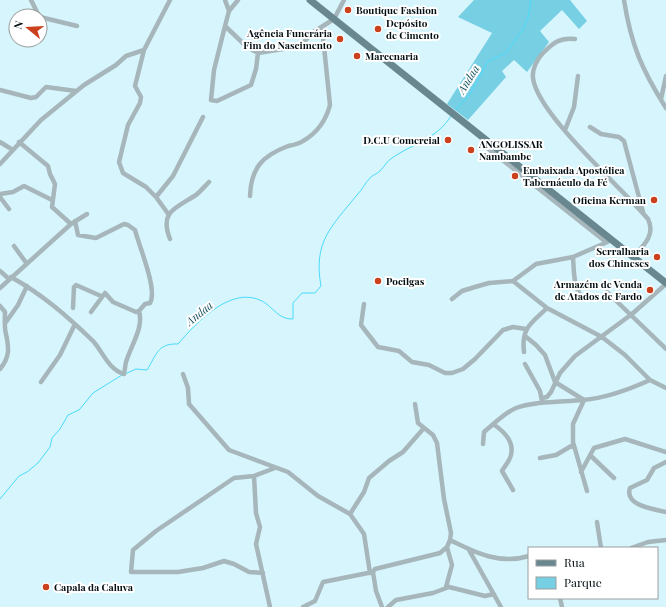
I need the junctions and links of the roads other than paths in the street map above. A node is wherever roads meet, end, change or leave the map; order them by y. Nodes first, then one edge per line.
1 (170, 0) edge
2 (226, 0) edge
3 (238, 0) edge
4 (310, 0) edge
5 (344, 0) edge
6 (624, 0) edge
7 (229, 11) junction
8 (48, 18) edge
9 (334, 19) junction
10 (77, 26) dead end
11 (225, 26) junction
12 (322, 27) junction
13 (574, 39) dead end
14 (144, 50) junction
15 (258, 53) junction
16 (578, 76) dead end
17 (666, 76) edge
18 (0, 90) edge
19 (76, 91) junction
20 (661, 99) junction
21 (666, 108) edge
22 (203, 117) dead end
23 (590, 128) dead end
24 (565, 130) junction
25 (0, 142) edge
26 (19, 142) junction
27 (486, 147) dead end
28 (13, 150) junction
29 (0, 164) edge
30 (209, 182) dead end
31 (0, 194) edge
32 (250, 196) dead end
33 (0, 197) edge
34 (156, 197) junction
35 (52, 200) junction
36 (564, 205) junction
37 (8, 209) dead end
38 (643, 212) junction
39 (87, 214) dead end
40 (169, 215) junction
41 (73, 223) junction
42 (170, 240) dead end
43 (609, 241) junction
44 (14, 246) dead end
45 (573, 257) junction
46 (633, 257) junction
47 (27, 264) junction
48 (0, 271) edge
49 (10, 278) junction
50 (513, 281) junction
51 (666, 283) edge
52 (27, 286) junction
53 (0, 288) edge
54 (607, 292) dead end
55 (101, 296) junction
56 (590, 297) dead end
57 (452, 298) dead end
58 (364, 304) dead end
59 (0, 306) edge
60 (73, 308) dead end
61 (547, 308) junction
62 (139, 311) junction
63 (92, 312) dead end
64 (632, 314) junction
65 (6, 322) junction
66 (75, 324) junction
67 (526, 330) junction
68 (525, 336) junction
69 (602, 337) junction
70 (666, 349) edge
71 (524, 352) dead end
72 (525, 364) dead end
73 (0, 369) edge
74 (183, 374) dead end
75 (650, 380) junction
76 (41, 382) dead end
77 (555, 382) junction
78 (666, 388) edge
79 (584, 400) junction
80 (542, 401) junction
81 (415, 404) dead end
82 (493, 424) junction
83 (424, 428) junction
84 (483, 444) dead end
85 (573, 445) junction
86 (666, 452) edge
87 (591, 456) junction
88 (540, 458) dead end
89 (666, 462) edge
90 (275, 468) junction
91 (581, 472) junction
92 (254, 476) junction
93 (614, 478) dead end
94 (513, 490) dead end
95 (587, 491) dead end
96 (666, 512) edge
97 (350, 514) junction
98 (597, 522) dead end
99 (450, 540) junction
100 (666, 540) edge
101 (447, 547) junction
102 (601, 547) edge
103 (632, 547) edge
104 (469, 550) junction
105 (528, 556) edge
106 (371, 572) junction
107 (263, 573) junction
108 (446, 587) junction
109 (494, 594) junction
110 (270, 607) edge
111 (304, 607) edge
112 (382, 607) edge
113 (388, 607) edge
114 (501, 607) edge

1 - 14 street
2 - 7 street
3 - 7 street
4 - 9 main road
5 - 9 street
6 - 20 street
7 - 11 street
8 - 10 street
9 - 12 street
9 - 36 main road
11 - 15 street
11 - 15 street
12 - 15 street
12 - 32 street
13 - 24 street
14 - 19 street
14 - 34 street
16 - 24 street
17 - 20 street
18 - 19 street
19 - 26 street
20 - 21 street
22 - 34 street
23 - 38 street
24 - 38 street
25 - 28 street
26 - 28 street
26 - 35 street
27 - 36 street
28 - 29 street
30 - 40 street
31 - 35 street
33 - 37 street
34 - 40 street
35 - 41 street
36 - 43 main road
38 - 46 street
39 - 41 street
40 - 42 street
41 - 47 street
41 - 62 street
43 - 45 street
43 - 46 main road
44 - 47 street
45 - 50 street
45 - 56 street
46 - 51 main road
47 - 49 street
48 - 49 street
49 - 52 street
49 - 53 street
50 - 57 street
50 - 61 street
51 - 64 street
52 - 65 street
52 - 66 street
54 - 64 street
55 - 60 street
55 - 62 street
55 - 63 street
58 - 67 street
59 - 65 street
61 - 67 street
61 - 69 street
62 - 66 street
64 - 69 street
64 - 70 street
65 - 73 street
66 - 76 street
67 - 68 street
68 - 71 street
68 - 77 street
69 - 75 street
69 - 77 street
72 - 80 street
74 - 90 street
75 - 78 street
75 - 79 street
77 - 79 street
77 - 80 street
79 - 80 street
79 - 85 street
80 - 82 street
81 - 83 street
82 - 84 street
82 - 94 street
83 - 97 street
83 - 99 street
85 - 88 street
85 - 91 street
86 - 87 street
87 - 91 street
87 - 93 street
89 - 96 street
90 - 92 street
90 - 97 street
91 - 95 street
92 - 107 street
92 - 107 street
97 - 106 street
98 - 102 street
99 - 101 street
99 - 104 street
100 - 103 street
101 - 106 street
101 - 108 street
104 - 105 street
104 - 109 street
106 - 111 street
106 - 112 street
107 - 110 street
108 - 109 street
108 - 113 street
109 - 114 street

